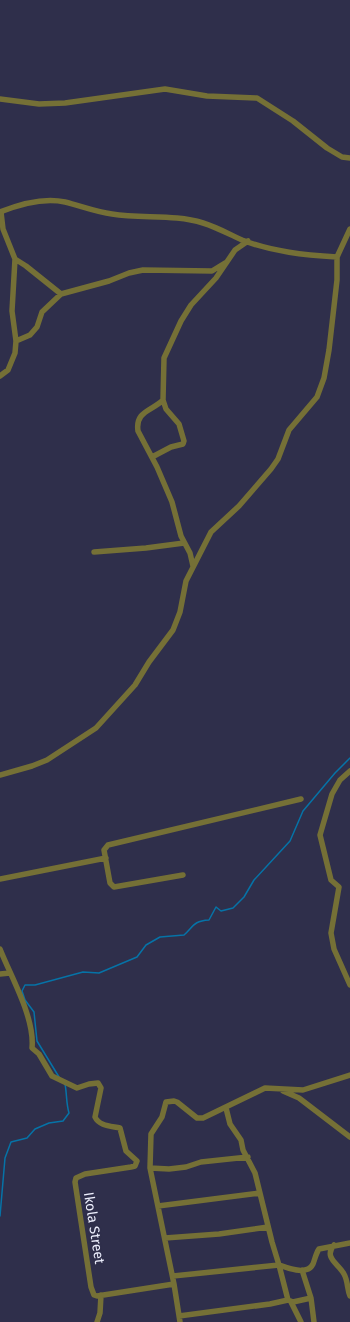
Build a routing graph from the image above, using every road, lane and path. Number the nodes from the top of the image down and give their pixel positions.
1 (0, 99) edge
2 (350, 158) edge
3 (1, 212) edge
4 (350, 229) edge
5 (248, 241) junction
6 (337, 257) junction
7 (15, 259) junction
8 (228, 261) junction
9 (61, 294) junction
10 (16, 340) junction
11 (0, 376) edge
12 (163, 400) junction
13 (152, 457) junction
14 (184, 543) junction
15 (94, 552) dead end
16 (193, 567) junction
17 (350, 770) edge
18 (0, 775) edge
19 (301, 799) dead end
20 (106, 858) junction
21 (183, 875) dead end
22 (0, 879) edge
23 (0, 949) edge
24 (10, 973) junction
25 (0, 974) edge
26 (350, 985) edge
27 (350, 1075) edge
28 (278, 1088) junction
29 (226, 1108) junction
30 (350, 1137) edge
31 (248, 1157) junction
32 (150, 1168) junction
33 (260, 1193) junction
34 (158, 1206) junction
35 (268, 1227) junction
36 (165, 1238) junction
37 (350, 1243) edge
38 (334, 1245) junction
39 (279, 1265) junction
40 (302, 1270) junction
41 (172, 1276) junction
42 (174, 1284) junction
43 (101, 1295) junction
44 (350, 1296) edge
45 (311, 1298) junction
46 (290, 1301) junction
47 (179, 1319) edge
48 (97, 1322) edge
49 (301, 1322) edge
50 (314, 1322) edge

1 - 2 street
3 - 5 street
3 - 7 street
4 - 6 street
5 - 6 street
5 - 8 street
6 - 16 street
7 - 9 street
7 - 10 street
8 - 9 street
8 - 12 street
9 - 10 street
10 - 11 street
12 - 13 street
12 - 13 street
13 - 14 street
14 - 15 street
14 - 16 street
16 - 18 street
17 - 26 street
19 - 20 street
20 - 21 street
20 - 22 street
23 - 24 street, Ikola Street
24 - 25 street
24 - 43 street, Ikola Street
27 - 28 street
28 - 29 street
28 - 30 street
29 - 31 street
29 - 32 street
31 - 32 street
31 - 33 street
32 - 34 street
33 - 34 street
33 - 35 street
34 - 36 street
35 - 36 street
35 - 39 street
36 - 41 street
37 - 38 street
38 - 40 street
38 - 44 street
39 - 40 street
39 - 41 street
39 - 46 street
40 - 45 street
41 - 42 street
42 - 43 street
42 - 47 street
43 - 48 street
45 - 46 street
45 - 50 street
46 - 47 street
46 - 49 street

